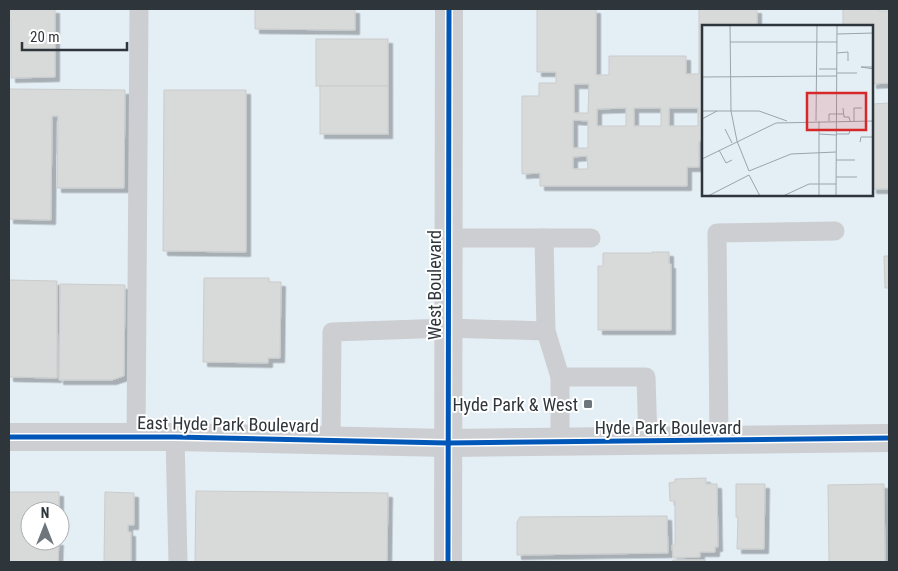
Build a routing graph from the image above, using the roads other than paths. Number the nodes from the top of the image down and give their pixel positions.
1 (139, 9) edge
2 (449, 9) edge
3 (835, 231) dead end
4 (449, 238) junction
5 (544, 238) junction
6 (591, 238) dead end
7 (448, 328) junction
8 (546, 331) junction
9 (560, 377) junction
10 (9, 437) edge
11 (136, 437) junction
12 (175, 437) junction
13 (889, 438) edge
14 (331, 440) junction
15 (719, 440) junction
16 (648, 441) junction
17 (560, 442) junction
18 (447, 443) junction
19 (178, 562) edge
20 (448, 562) edge

1 - 11 lane
2 - 4 street, West Boulevard
3 - 15 lane
4 - 5 lane
4 - 7 street, West Boulevard
5 - 6 lane
5 - 8 lane
7 - 8 lane
7 - 14 lane
7 - 18 street, West Boulevard
8 - 9 lane
9 - 16 lane
9 - 17 lane
10 - 11 street, East Hyde Park Boulevard
11 - 12 street, East Hyde Park Boulevard
12 - 14 street, East Hyde Park Boulevard
12 - 19 lane
13 - 15 street, Hyde Park Boulevard
14 - 18 street, East Hyde Park Boulevard
15 - 16 street, Hyde Park Boulevard
16 - 17 street, Hyde Park Boulevard
17 - 18 street, Hyde Park Boulevard
18 - 20 street, West Boulevard

